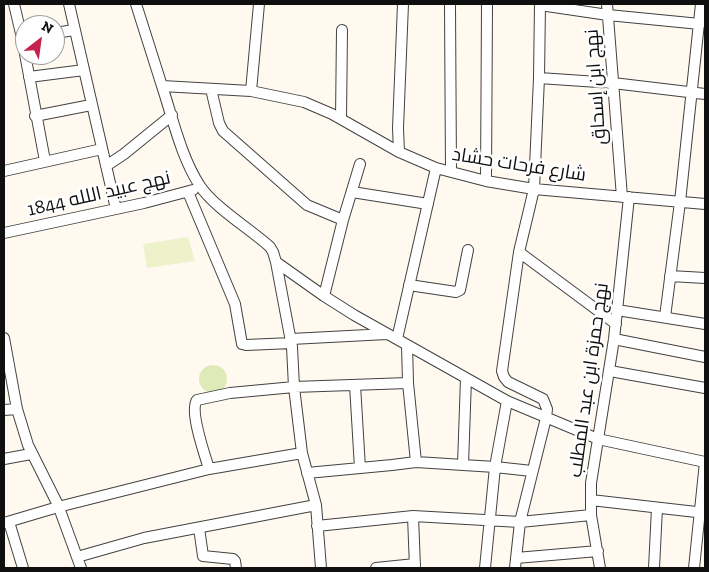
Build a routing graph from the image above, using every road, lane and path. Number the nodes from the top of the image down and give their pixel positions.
1 (69, 4) edge
2 (136, 4) edge
3 (259, 4) edge
4 (403, 4) edge
5 (450, 4) edge
6 (487, 4) edge
7 (540, 4) edge
8 (608, 4) edge
9 (701, 4) edge
10 (608, 15) junction
11 (700, 24) junction
12 (74, 30) junction
13 (342, 30) dead end
14 (65, 31) edge
15 (27, 65) edge
16 (84, 70) junction
17 (29, 77) junction
18 (539, 78) junction
19 (613, 84) junction
20 (162, 86) junction
21 (211, 89) junction
22 (251, 91) junction
23 (691, 92) junction
24 (705, 94) edge
25 (91, 105) junction
26 (172, 115) junction
27 (35, 116) junction
28 (341, 119) junction
29 (102, 149) junction
30 (399, 152) junction
31 (45, 161) junction
32 (360, 164) dead end
33 (106, 166) junction
34 (436, 168) junction
35 (4, 171) edge
36 (451, 172) junction
37 (486, 180) junction
38 (201, 187) junction
39 (534, 189) junction
40 (188, 192) junction
41 (352, 192) junction
42 (626, 197) junction
43 (680, 202) junction
44 (428, 204) junction
45 (705, 204) edge
46 (116, 209) junction
47 (343, 220) junction
48 (4, 233) edge
49 (468, 250) dead end
50 (519, 252) junction
51 (276, 262) junction
52 (670, 276) junction
53 (705, 278) edge
54 (409, 285) junction
55 (324, 296) junction
56 (617, 310) junction
57 (666, 317) junction
58 (616, 324) junction
59 (705, 324) edge
60 (387, 334) junction
61 (4, 338) edge
62 (397, 339) junction
63 (614, 340) junction
64 (291, 341) junction
65 (408, 345) junction
66 (705, 357) edge
67 (7, 369) edge
68 (610, 371) junction
69 (466, 378) junction
70 (408, 383) junction
71 (355, 385) junction
72 (294, 387) junction
73 (705, 388) edge
74 (507, 400) junction
75 (17, 409) junction
76 (4, 410) edge
77 (546, 418) junction
78 (598, 439) junction
79 (302, 453) junction
80 (31, 454) junction
81 (4, 459) edge
82 (416, 462) junction
83 (705, 462) edge
84 (463, 465) junction
85 (496, 467) junction
86 (360, 468) junction
87 (209, 469) junction
88 (532, 471) junction
89 (307, 473) junction
90 (591, 500) junction
91 (316, 505) junction
92 (58, 507) junction
93 (657, 508) junction
94 (702, 512) edge
95 (592, 515) junction
96 (413, 516) junction
97 (489, 520) junction
98 (6, 522) edge
99 (520, 522) junction
100 (317, 526) junction
101 (199, 528) junction
102 (598, 551) junction
103 (700, 552) edge
104 (77, 557) junction
105 (515, 563) edge
106 (415, 566) edge
107 (22, 568) edge
108 (81, 568) edge
109 (236, 568) edge
110 (321, 568) edge
111 (376, 568) edge
112 (485, 568) edge
113 (600, 568) edge
114 (654, 568) edge
115 (694, 568) edge

1 - 12 street
2 - 20 street
3 - 22 street
4 - 30 street
5 - 36 street
6 - 37 street
7 - 10 street
7 - 18 street
8 - 10 street, نهج ابن إسحاق
9 - 11 street
10 - 11 street
10 - 19 street, نهج ابن إسحاق
11 - 23 street
12 - 14 street
12 - 16 street
13 - 28 street
15 - 17 street
16 - 17 street
16 - 25 street
17 - 27 street
18 - 19 street
18 - 39 street
19 - 23 street
19 - 42 street, نهج ابن إسحاق
20 - 21 street, شارع فرحات حشاد
20 - 26 street
21 - 22 street, شارع فرحات حشاد
21 - 47 street
22 - 28 street, شارع فرحات حشاد
23 - 24 street
23 - 43 street
25 - 27 street
25 - 29 street
26 - 33 street
26 - 38 street
27 - 31 street
28 - 30 street, شارع فرحات حشاد
29 - 31 street
29 - 33 street
30 - 34 street, شارع فرحات حشاد
31 - 35 street
32 - 41 street
33 - 46 street
34 - 36 street, شارع فرحات حشاد
34 - 44 street
36 - 37 street, شارع فرحات حشاد
37 - 39 street, شارع فرحات حشاد
38 - 40 street, نهج عبيد اللله 1844
38 - 51 street
39 - 42 street, شارع فرحات حشاد
39 - 50 street
40 - 46 street, نهج عبيد اللله 1844
40 - 64 street
41 - 44 street
41 - 47 street
42 - 43 street, شارع فرحات حشاد
42 - 56 street, نهج حمزة ابن عبد المطلب
43 - 45 street, شارع فرحات حشاد
43 - 52 street
44 - 54 street
46 - 48 street, نهج عبيد اللله 1844
47 - 55 street
49 - 54 street
50 - 58 street
50 - 77 street
51 - 55 street
51 - 64 street
52 - 53 street
52 - 57 street
54 - 62 street
55 - 60 street
56 - 57 street
56 - 58 street, نهج حمزة ابن عبد المطلب
57 - 59 street
58 - 63 street, نهج حمزة ابن عبد المطلب
60 - 62 street
60 - 64 street
61 - 67 street
62 - 65 street
63 - 66 street
63 - 68 street, نهج حمزة ابن عبد المطلب
64 - 72 street
65 - 69 street
65 - 70 street
67 - 75 street
68 - 73 street
68 - 78 street, نهج حمزة ابن عبد المطلب
69 - 74 street
69 - 84 street
70 - 71 street
70 - 82 street
71 - 72 street
71 - 86 street
72 - 79 street
72 - 87 street
74 - 77 street
74 - 85 street
75 - 76 street
75 - 80 street
77 - 78 street
77 - 88 street
78 - 83 street
78 - 90 street, نهج حمزة ابن عبد المطلب
79 - 87 street
79 - 89 street
80 - 81 street
80 - 92 street
82 - 84 street
82 - 86 street
83 - 94 street
84 - 85 street
85 - 88 street
85 - 97 street
86 - 89 street
87 - 92 street
88 - 99 street
89 - 91 street
90 - 93 street
90 - 95 street, نهج حمزة ابن عبد المطلب
91 - 100 street
91 - 101 street
92 - 98 street
92 - 104 street
93 - 94 street
93 - 114 street
94 - 103 street
95 - 99 street
95 - 102 street, نهج حمزة ابن عبد المطلب
96 - 97 street
96 - 100 street
96 - 106 street
97 - 99 street
97 - 112 street
98 - 107 street
99 - 105 street
100 - 110 street
101 - 104 street
101 - 109 street
102 - 105 street
102 - 113 street, نهج حمزة ابن عبد المطلب
103 - 115 street
104 - 108 street
106 - 111 street

